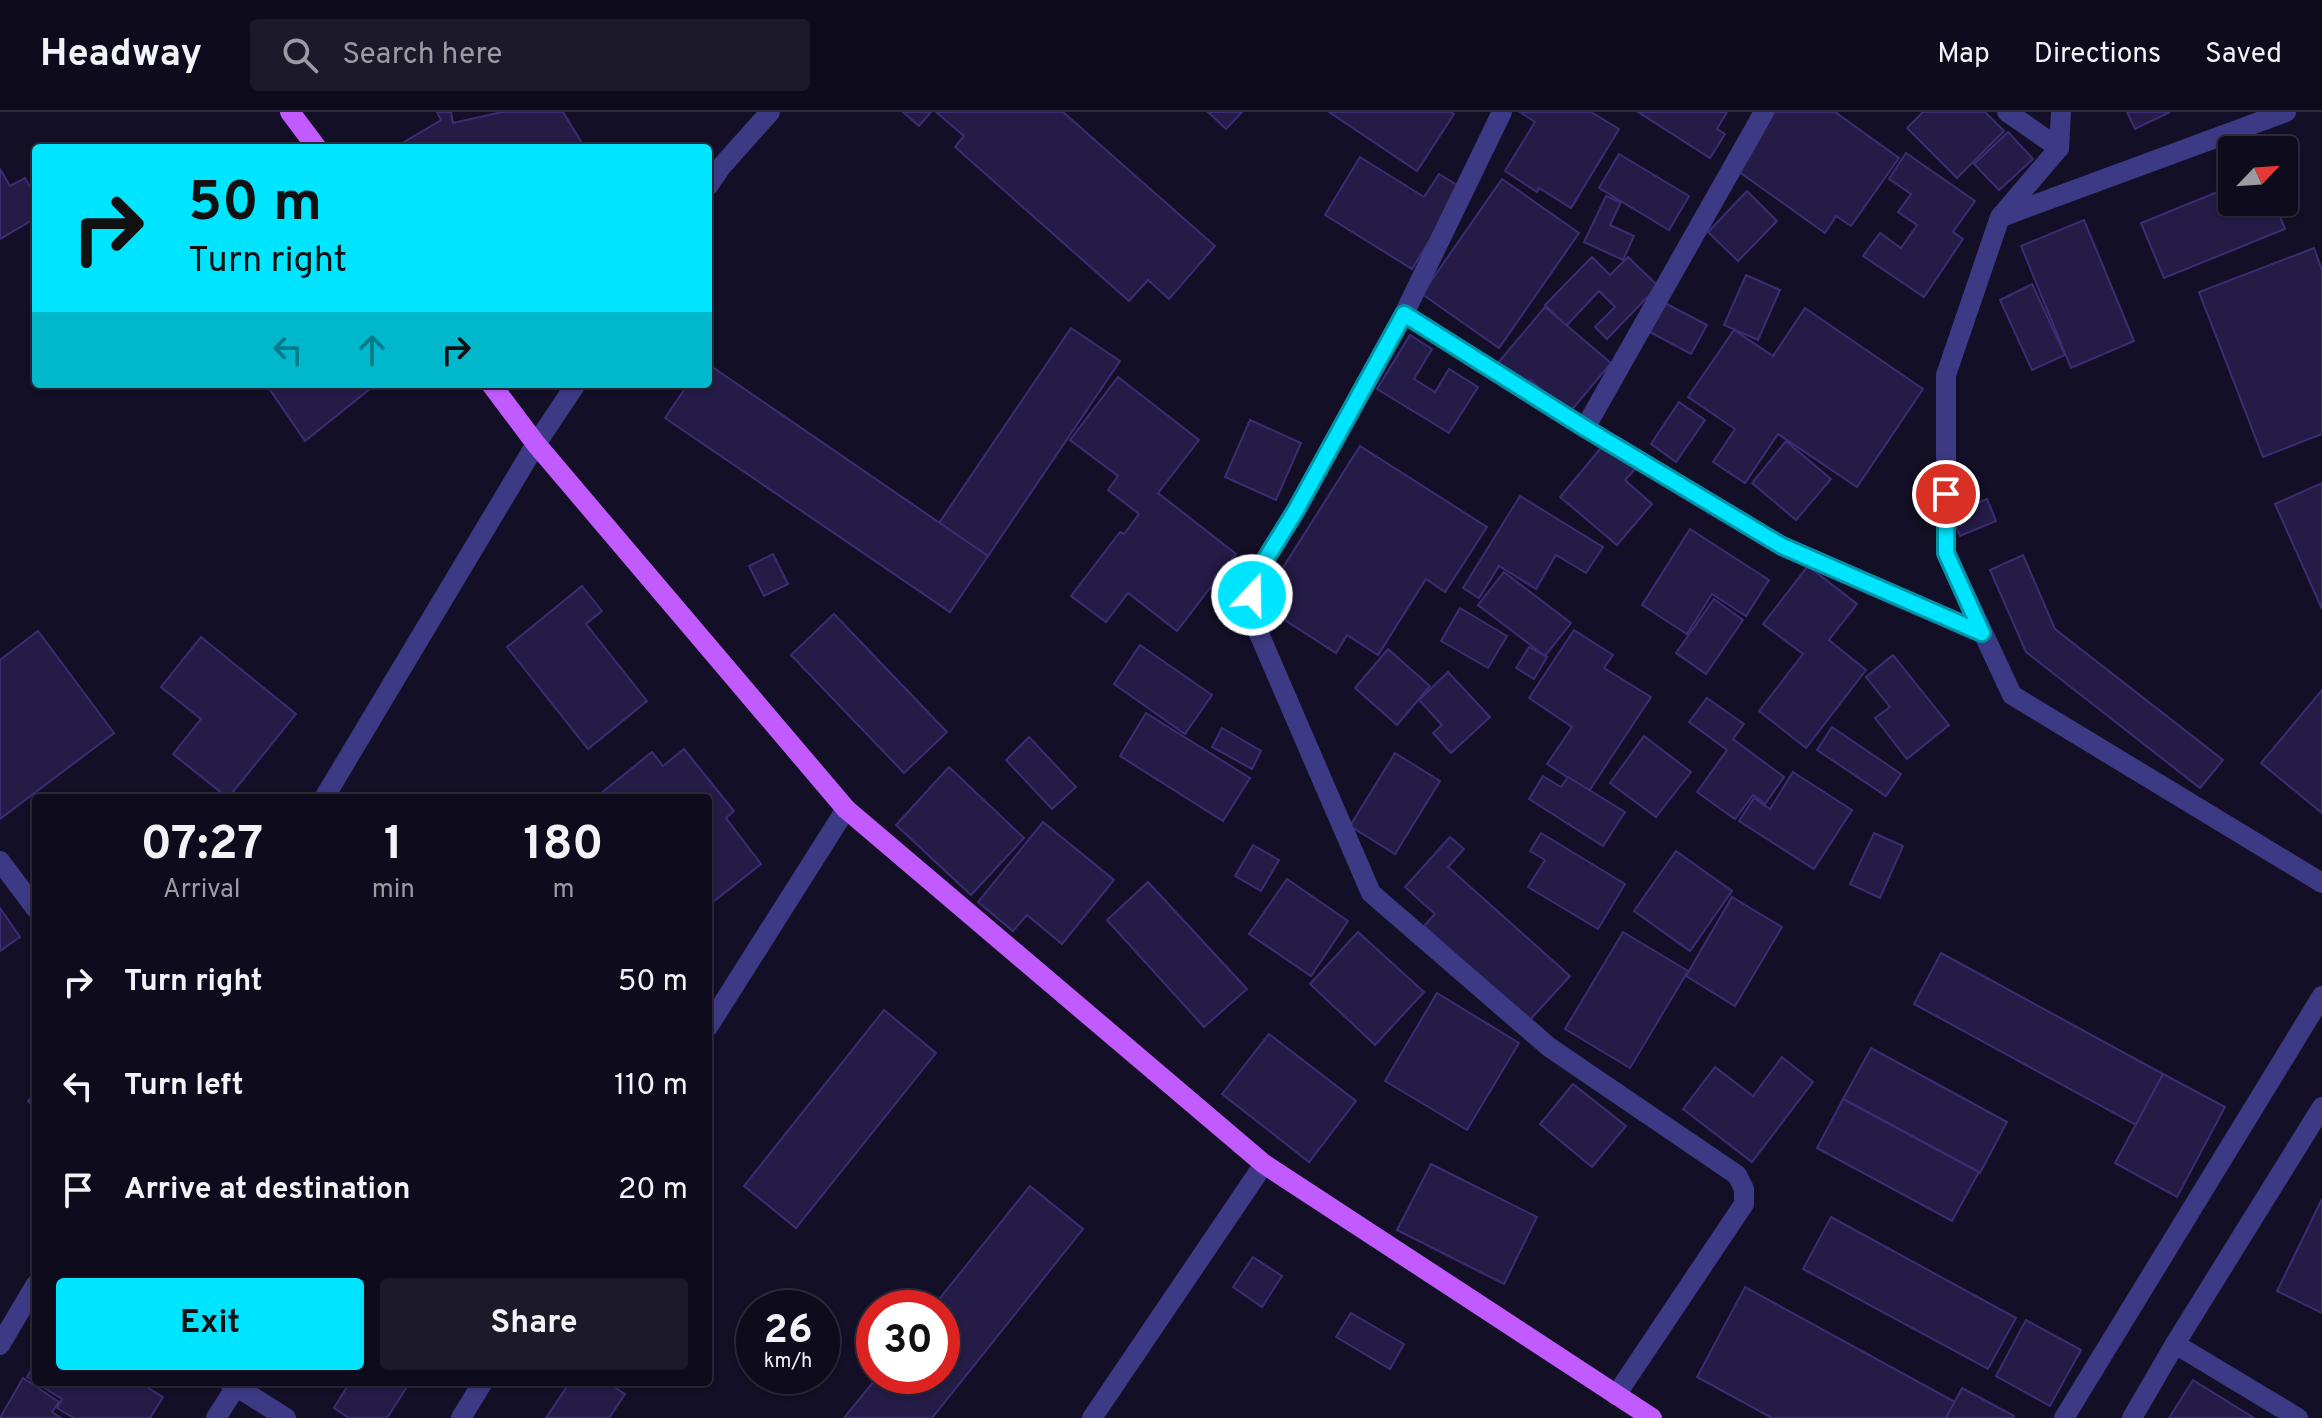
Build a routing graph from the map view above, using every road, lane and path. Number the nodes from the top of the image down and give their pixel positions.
1 (290, 112) edge
2 (770, 112) edge
3 (1502, 112) edge
4 (1764, 112) edge
5 (2007, 112) edge
6 (2061, 112) edge
7 (2286, 112) edge
8 (314, 144) edge
9 (2059, 148) junction
10 (712, 180) edge
11 (2000, 217) junction
12 (1404, 314) junction
13 (494, 388) edge
14 (573, 388) edge
15 (1585, 428) junction
16 (536, 444) junction
17 (1982, 633) junction
18 (326, 794) edge
19 (846, 809) junction
20 (0, 861) edge
21 (2322, 883) edge
22 (32, 904) edge
23 (2322, 996) edge
24 (712, 1021) edge
25 (2322, 1107) edge
26 (1264, 1164) junction
27 (32, 1291) edge
28 (2175, 1344) junction
29 (0, 1345) edge
30 (233, 1386) edge
31 (239, 1386) edge
32 (481, 1386) edge
33 (1616, 1395) junction
34 (216, 1418) edge
35 (286, 1418) edge
36 (461, 1418) edge
37 (1092, 1418) edge
38 (1652, 1418) edge
39 (2064, 1418) edge
40 (2132, 1418) edge
41 (2298, 1418) edge

1 - 8 main road
2 - 10 street
3 - 12 street
4 - 15 street
5 - 9 street
6 - 9 street
7 - 11 street
9 - 11 street
11 - 17 street
12 - 15 street
12 - 33 street
13 - 16 main road
14 - 16 street
15 - 17 street
16 - 18 street
16 - 19 main road
17 - 21 street
19 - 24 street
19 - 26 main road
20 - 22 street
23 - 39 street
25 - 28 street
26 - 33 main road
26 - 37 street
27 - 29 street
28 - 40 street
28 - 41 street
30 - 34 street
31 - 35 street
32 - 36 street
33 - 38 main road

